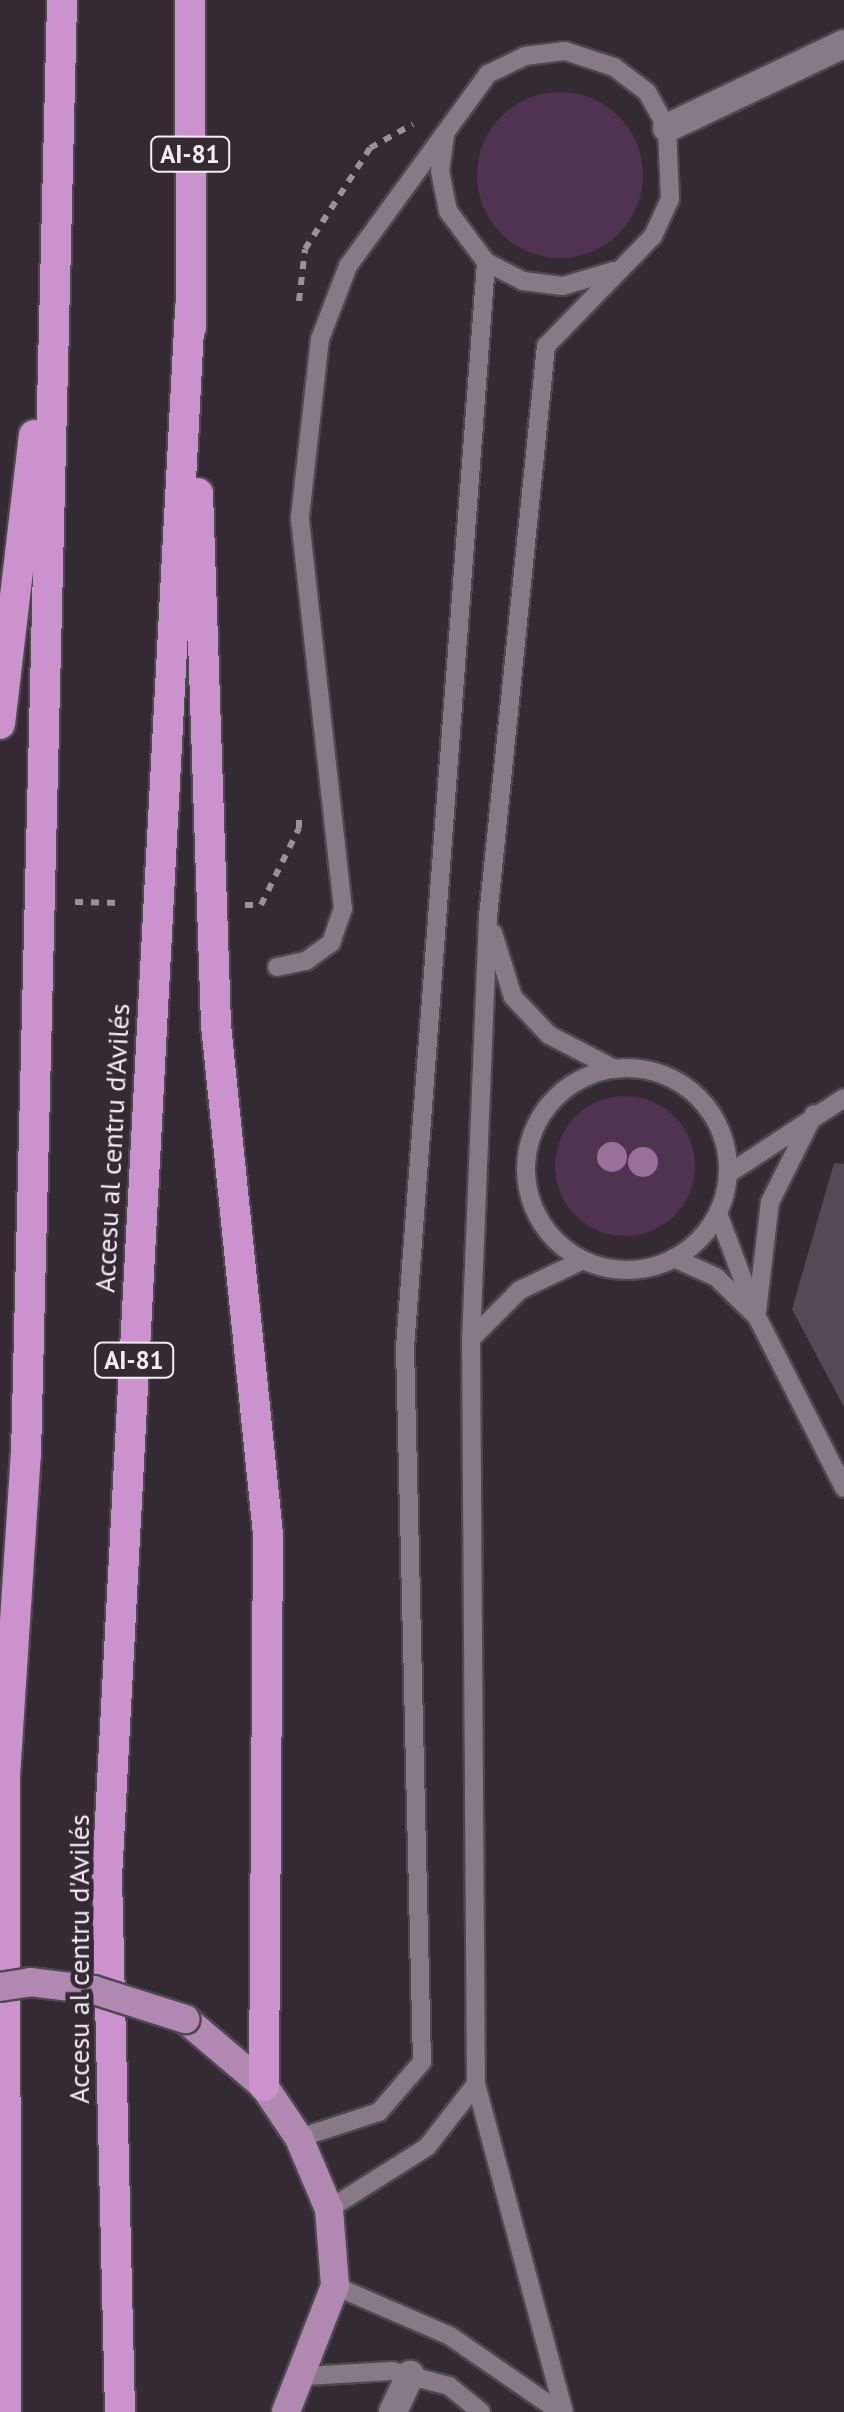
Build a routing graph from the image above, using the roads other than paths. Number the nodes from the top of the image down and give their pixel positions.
1 (62, 0) edge
2 (190, 0) edge
3 (844, 44) edge
4 (667, 128) junction
5 (446, 131) junction
6 (55, 248) junction
7 (486, 262) junction
8 (624, 265) junction
9 (190, 308) junction
10 (0, 724) edge
11 (488, 917) junction
12 (277, 968) dead end
13 (616, 1069) junction
14 (844, 1098) edge
15 (814, 1114) junction
16 (731, 1172) junction
17 (719, 1216) junction
18 (674, 1258) junction
19 (579, 1262) junction
20 (757, 1317) junction
21 (471, 1339) junction
22 (844, 1488) edge
23 (0, 1987) edge
24 (476, 2084) junction
25 (264, 2086) junction
26 (299, 2138) junction
27 (328, 2209) junction
28 (335, 2286) junction
29 (410, 2375) junction
30 (306, 2376) junction
31 (6, 2412) edge
32 (120, 2412) edge
33 (286, 2412) edge
34 (393, 2412) edge
35 (481, 2412) edge
36 (562, 2412) edge

1 - 6 highway
2 - 9 highway, AI-81
3 - 4 street
4 - 5 lane
4 - 8 lane
5 - 7 lane
5 - 12 lane
6 - 10 highway
6 - 31 highway
7 - 8 lane
7 - 26 lane
8 - 11 lane
9 - 25 highway
9 - 32 highway, Accesu al centru d'Avilés / AI-81
11 - 13 lane
11 - 21 lane
13 - 16 lane
13 - 19 lane
14 - 15 lane
15 - 16 lane
15 - 20 lane
16 - 17 lane
17 - 18 lane
17 - 20 lane
18 - 19 lane
18 - 20 lane
19 - 21 lane
20 - 22 lane
21 - 24 lane
23 - 25 main road, bridge
24 - 27 lane
24 - 36 lane
25 - 26 main road
26 - 27 main road
27 - 28 main road
28 - 30 main road
28 - 36 lane
29 - 30 lane
29 - 34 street
29 - 35 lane
30 - 33 main road

